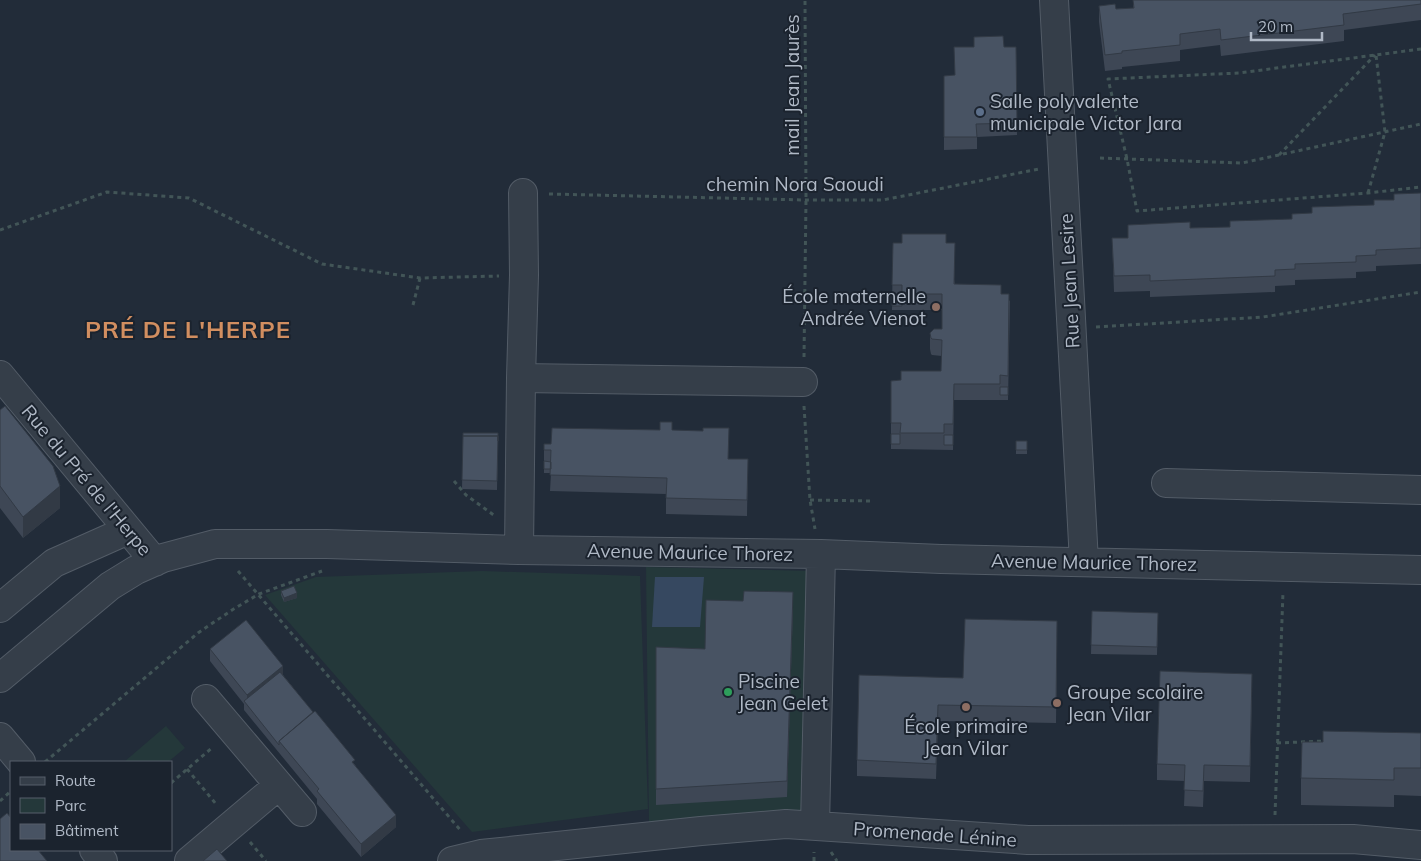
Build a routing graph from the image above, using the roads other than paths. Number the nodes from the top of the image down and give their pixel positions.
1 (1054, 0) edge
2 (523, 194) road end
3 (0, 376) edge
4 (521, 378) junction
5 (803, 382) dead end
6 (1166, 483) dead end
7 (1421, 490) edge
8 (128, 530) junction
9 (519, 542) junction
10 (820, 554) junction
11 (155, 562) junction
12 (1084, 562) junction
13 (1421, 570) edge
14 (0, 608) edge
15 (0, 678) edge
16 (206, 699) dead end
17 (0, 737) edge
18 (20, 761) edge
19 (279, 786) junction
20 (302, 812) dead end
21 (815, 826) junction
22 (1421, 844) edge
23 (95, 851) edge
24 (104, 861) edge
25 (189, 861) edge
26 (452, 861) edge

1 - 12 street, Rue Jean Lesire
2 - 4 street
3 - 8 street, Rue du Pré de l'Herpe
4 - 5 street
4 - 9 street
6 - 7 street
8 - 11 street, Rue du Pré de l'Herpe
8 - 14 street
9 - 10 street, Avenue Maurice Thorez
9 - 11 street, Avenue Maurice Thorez
10 - 12 street, Avenue Maurice Thorez
10 - 21 street
11 - 15 street, Avenue Maurice Thorez
12 - 13 street, Avenue Maurice Thorez
16 - 19 street
17 - 18 street
19 - 20 street
19 - 25 street
21 - 22 street, Promenade Lénine
21 - 26 street, Promenade Lénine
23 - 24 street

